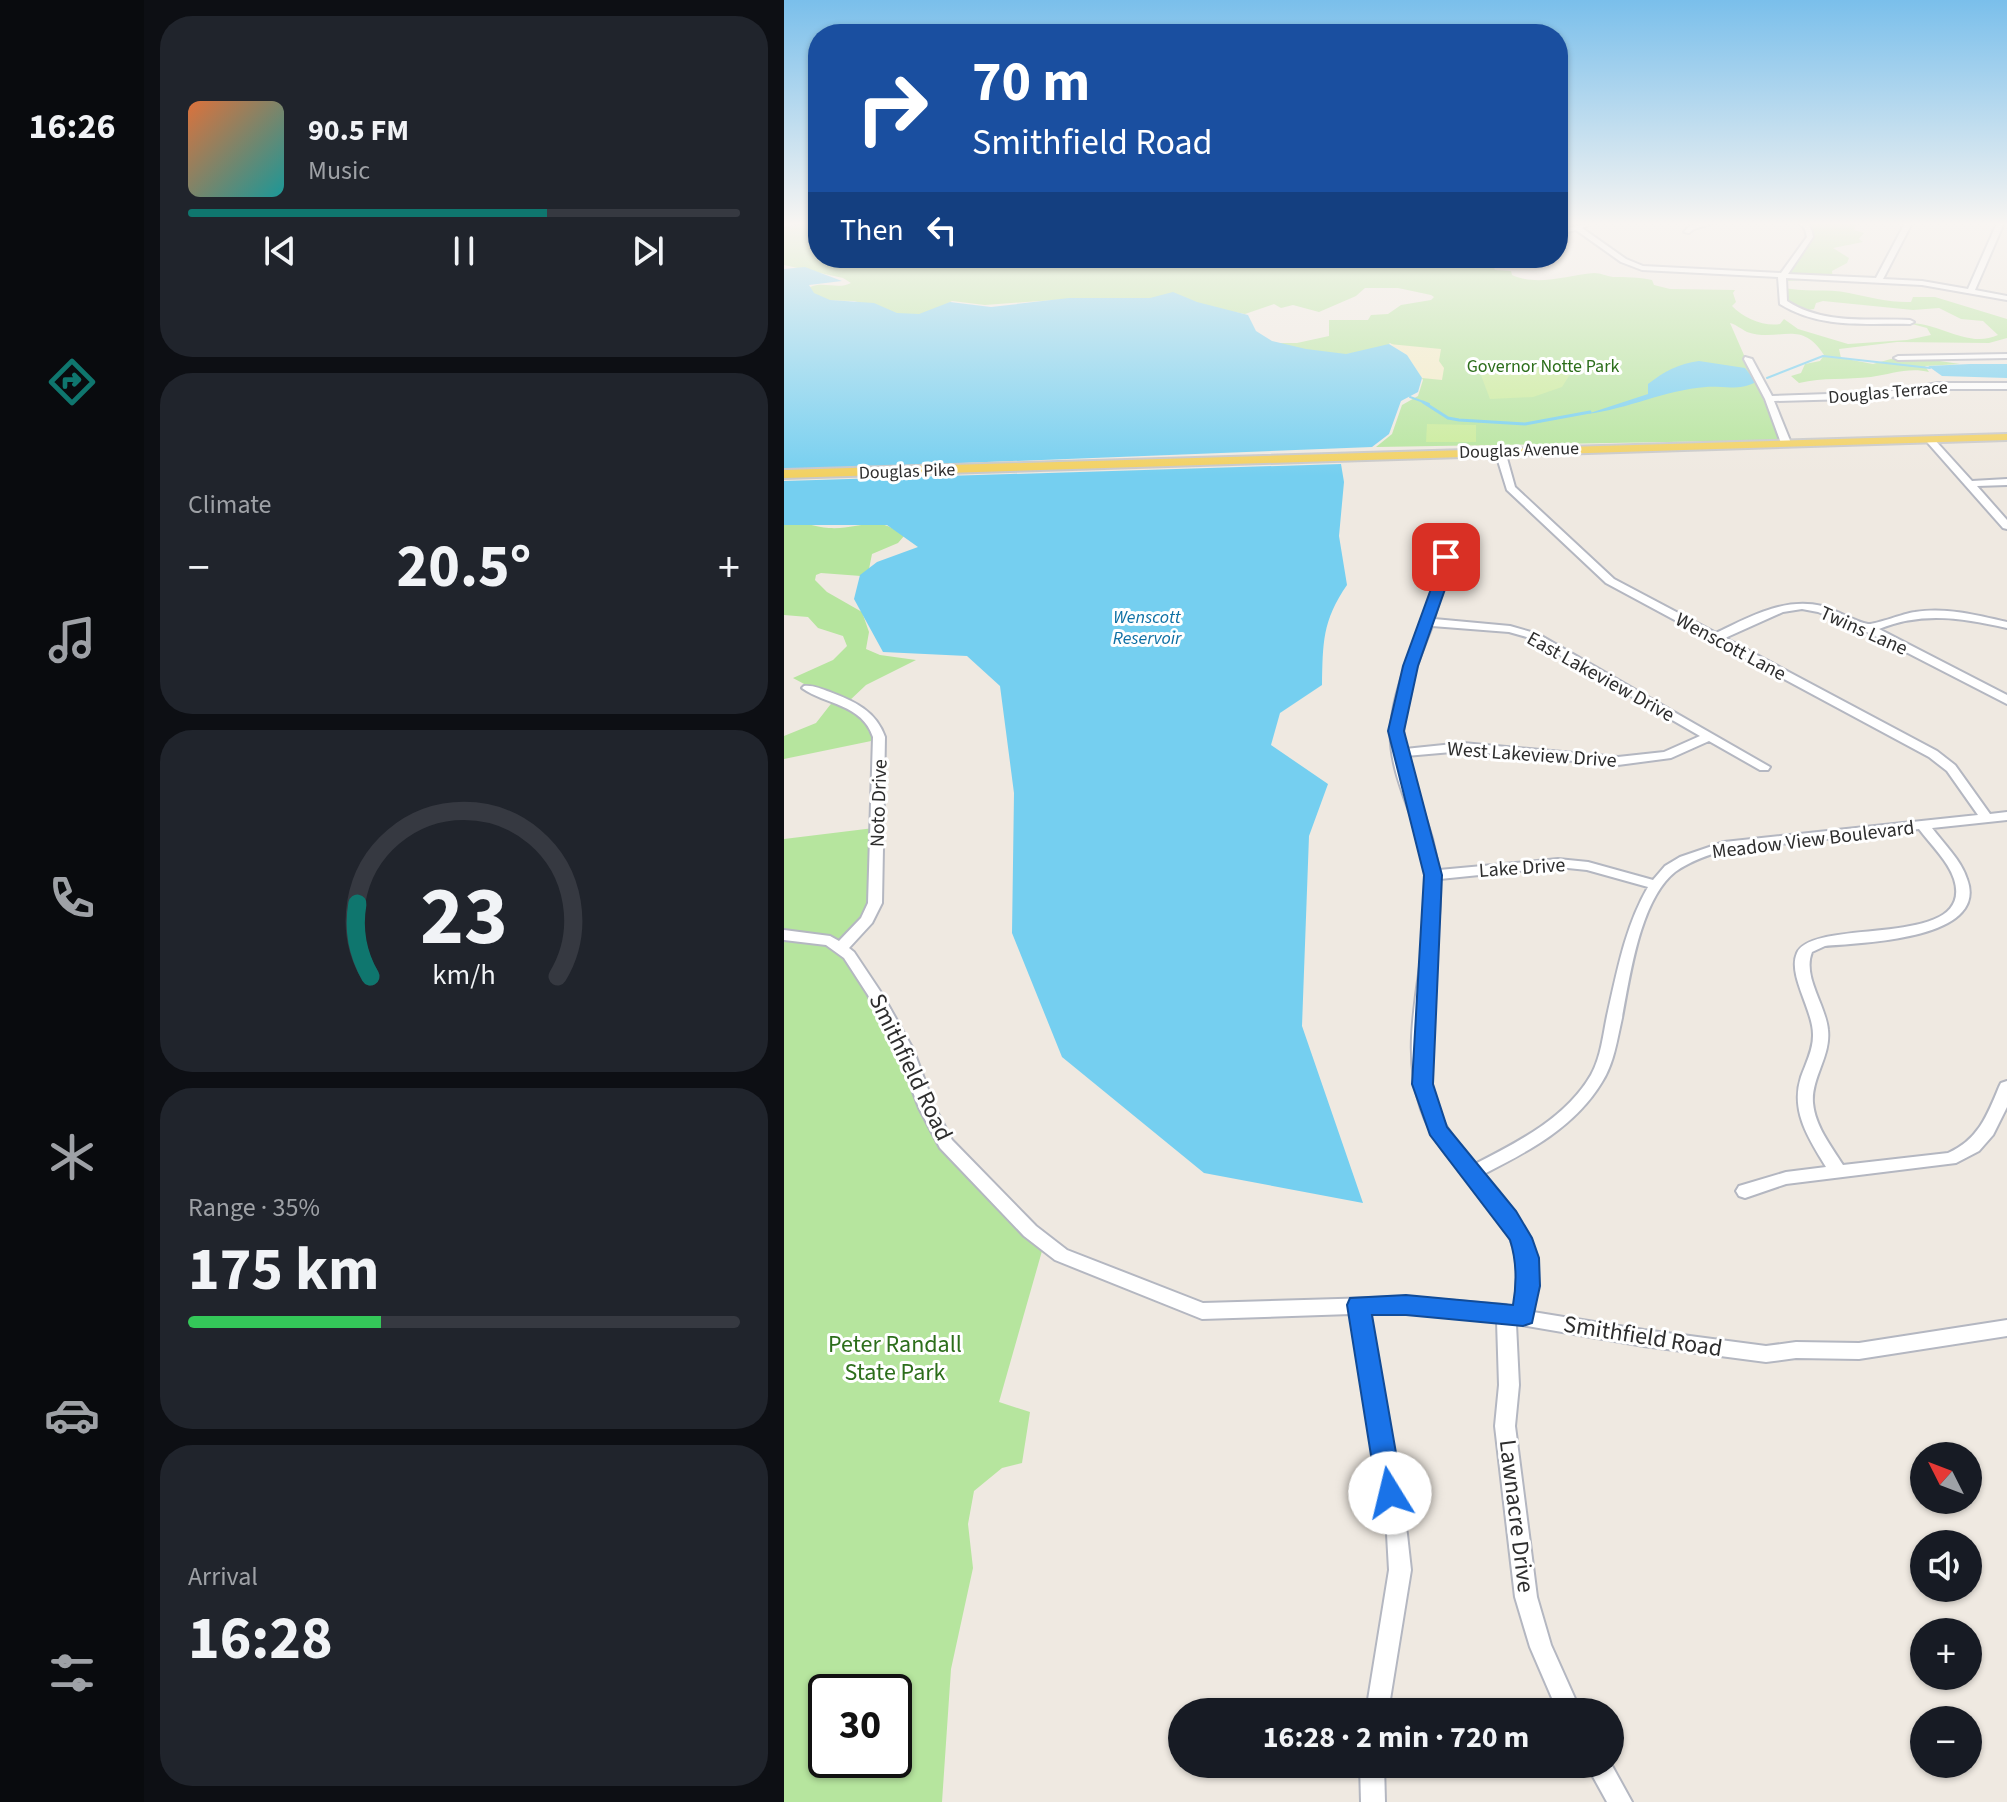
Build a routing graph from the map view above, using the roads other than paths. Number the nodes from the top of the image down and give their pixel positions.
1 (1792, 307) edge
2 (1910, 322) dead end
3 (2007, 356) edge
4 (1898, 358) dead end
5 (1748, 359) dead end
6 (2007, 386) edge
7 (1769, 399) junction
8 (2007, 437) edge
9 (1930, 440) junction
10 (1786, 443) junction
11 (1500, 451) junction
12 (1030, 466) joint
13 (784, 474) edge
14 (2007, 482) edge
15 (1969, 484) junction
16 (2007, 526) edge
17 (1446, 557) dead end
18 (1426, 622) junction
19 (2007, 625) edge
20 (1868, 629) junction
21 (1716, 638) junction
22 (808, 688) dead end
23 (2007, 700) edge
24 (1708, 737) junction
25 (1400, 753) junction
26 (1764, 767) dead end
27 (2007, 816) edge
28 (1986, 817) junction
29 (1923, 825) junction
30 (1433, 875) junction
31 (1656, 885) junction
32 (784, 935) edge
33 (841, 947) junction
34 (2007, 1087) edge
35 (1837, 1170) junction
36 (1472, 1173) junction
37 (1745, 1191) dead end
38 (1359, 1305) junction
39 (1515, 1314) junction
40 (2007, 1328) edge
41 (1379, 1698) edge
42 (1564, 1698) edge
43 (1372, 1778) edge
44 (1606, 1778) edge
45 (1373, 1802) edge
46 (1620, 1802) edge

1 - 2 street
3 - 4 street, Douglas Terrace
5 - 7 street
6 - 7 street, Douglas Terrace
7 - 10 street
8 - 9 main road, Douglas Avenue
9 - 10 main road, Douglas Avenue
9 - 15 street
10 - 11 main road, Douglas Avenue
11 - 12 main road, Douglas Avenue
11 - 21 street, Wenscott Lane
12 - 13 main road, Douglas Pike
14 - 15 street
15 - 16 street
17 - 18 street, Lawnacre Drive
18 - 24 street, East Lakeview Drive
18 - 25 street, Lawnacre Drive
19 - 20 street
20 - 21 street, Twins Lane
20 - 23 street, Twins Lane
21 - 28 street, Wenscott Lane
22 - 33 street, Noto Drive
24 - 25 street, West Lakeview Drive
24 - 26 street, East Lakeview Drive
25 - 30 street, Lawnacre Drive
27 - 28 street, Meadow View Boulevard
28 - 29 street, Meadow View Boulevard
29 - 31 street, Meadow View Boulevard
29 - 35 street
30 - 31 street, Lake Drive
30 - 36 street, Lawnacre Drive
31 - 36 street, Meadow View Boulevard
32 - 33 street
33 - 38 street, Smithfield Road
34 - 35 street
35 - 37 street
36 - 39 street, Lawnacre Drive
38 - 39 street, Smithfield Road
38 - 41 street
39 - 40 street, Smithfield Road
39 - 42 street, Lawnacre Drive
43 - 45 street
44 - 46 street

